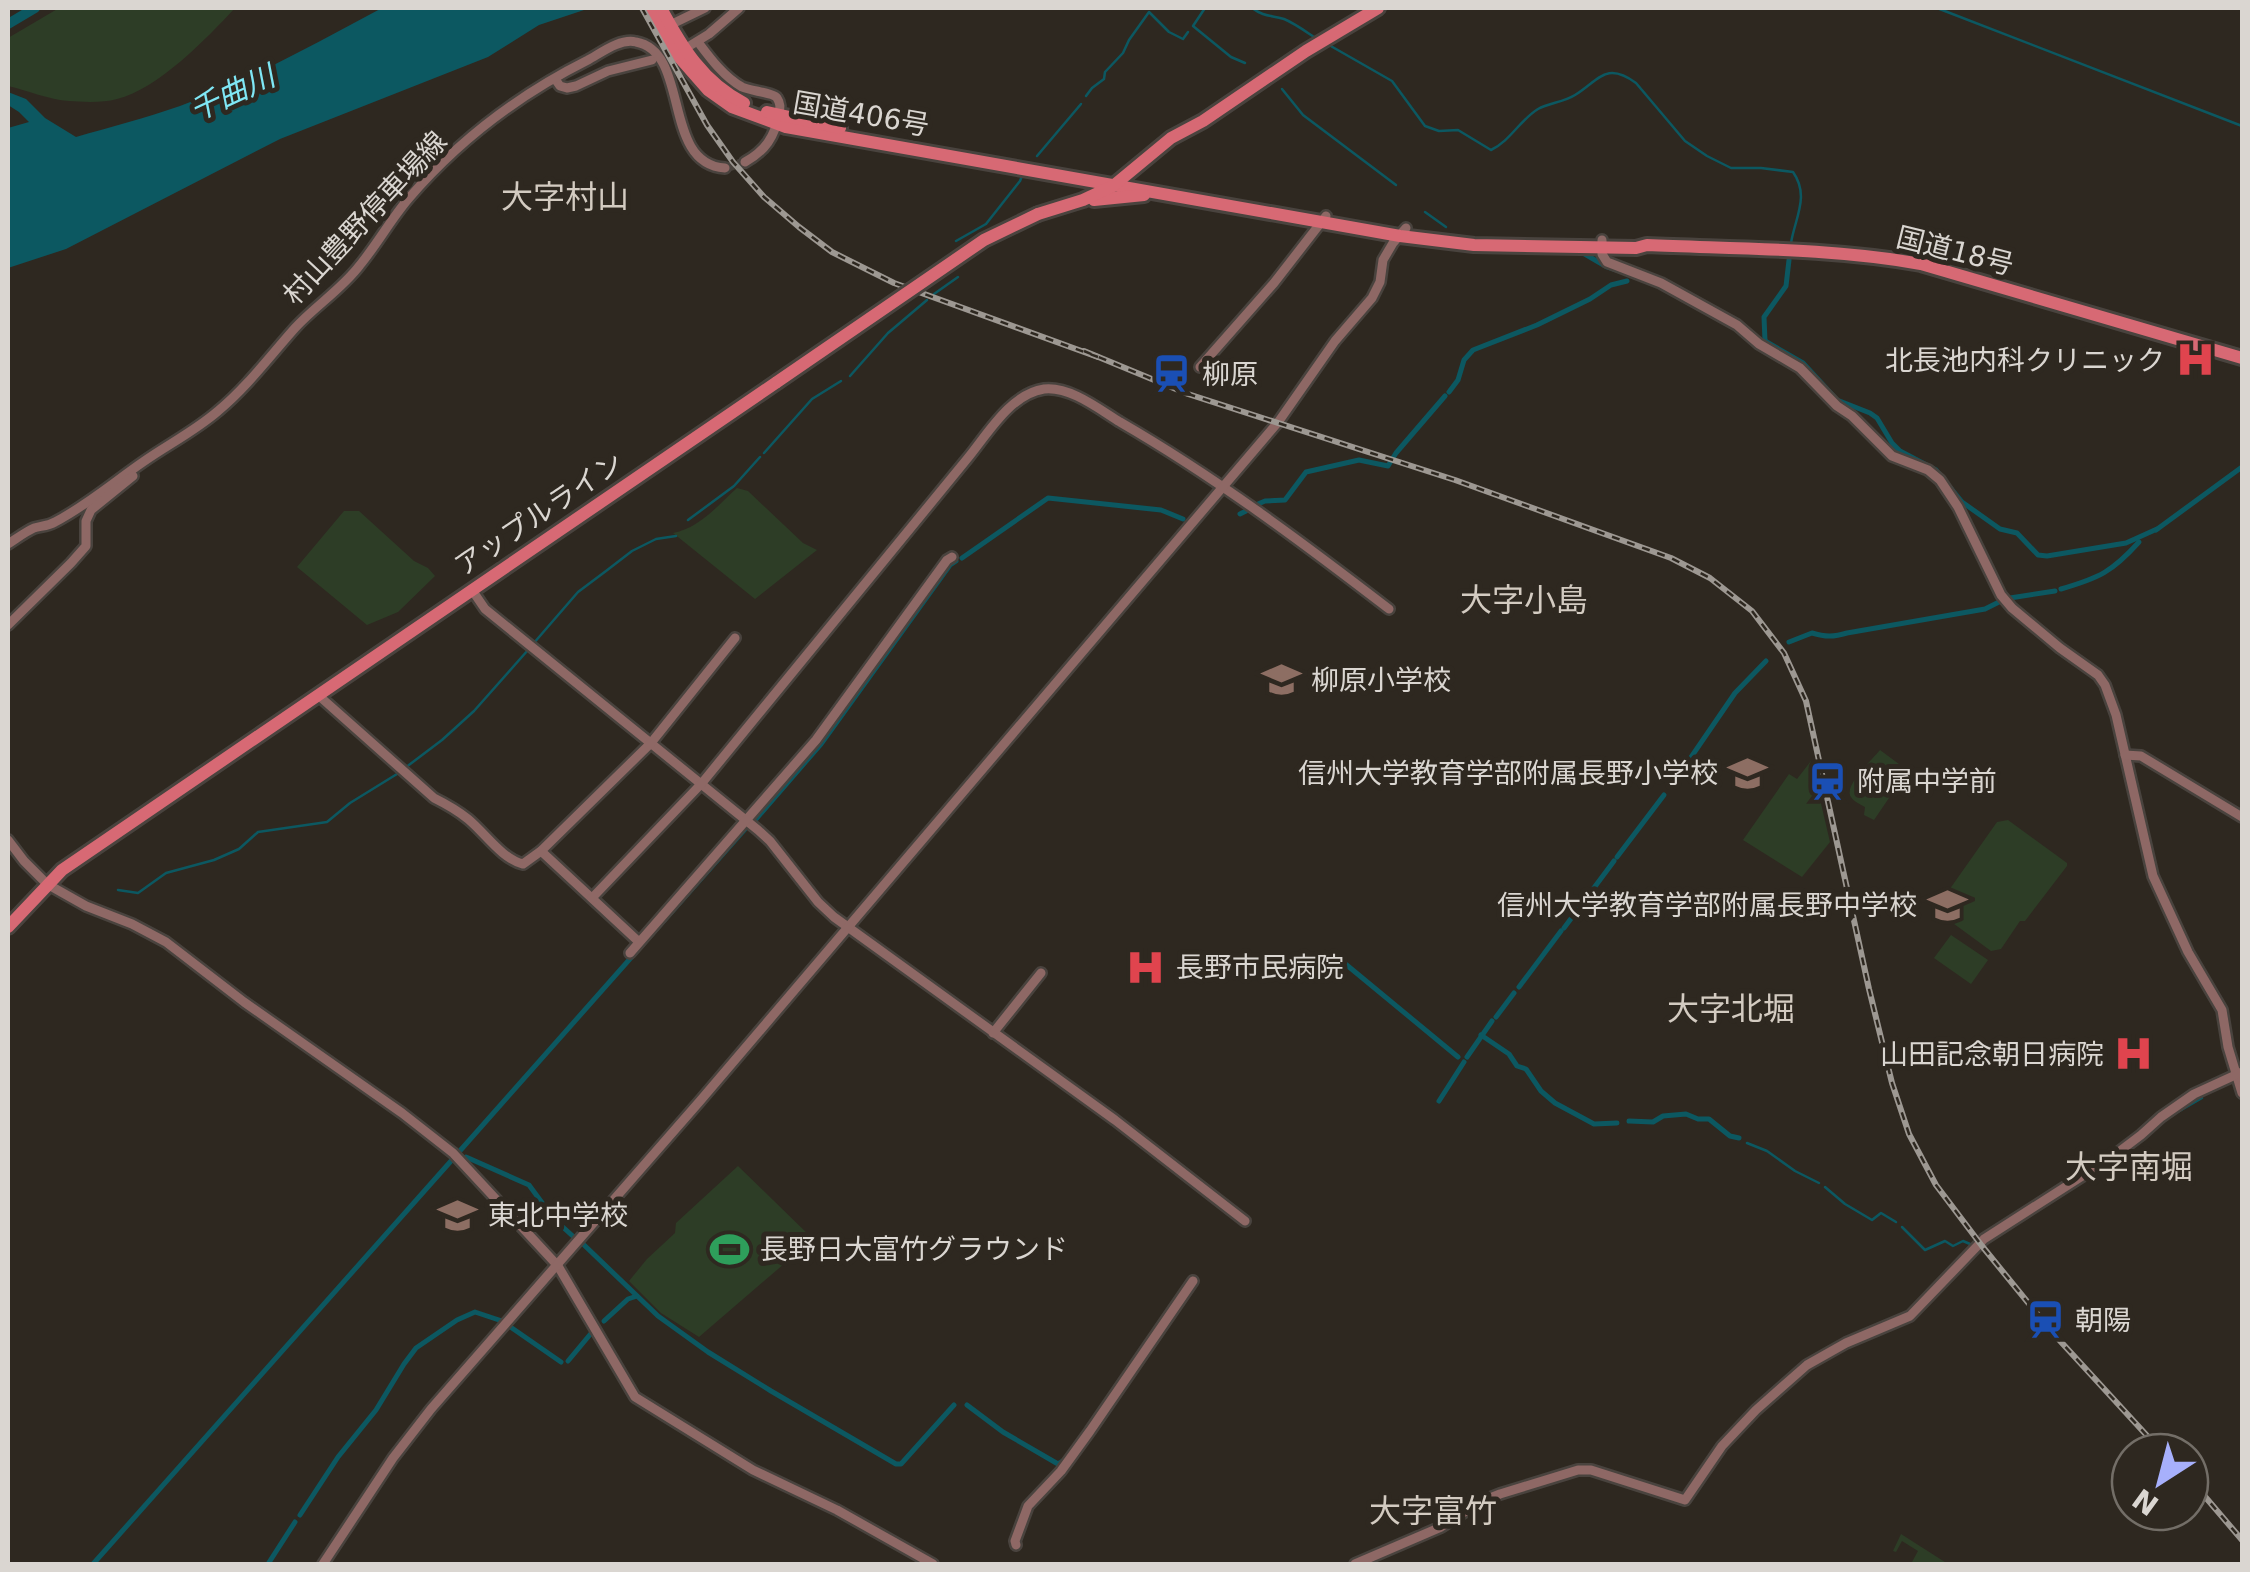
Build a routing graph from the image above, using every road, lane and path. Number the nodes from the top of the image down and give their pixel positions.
1 (650, 8) edge
2 (705, 8) edge
3 (739, 8) edge
4 (1378, 8) edge
5 (664, 18) edge
6 (652, 60) dead end
7 (555, 79) junction
8 (778, 120) junction
9 (744, 162) tunnel mouth
10 (725, 168) dead end
11 (1074, 179) junction
12 (1117, 182) junction
13 (1186, 197) junction
14 (1080, 201) junction
15 (1324, 219) junction
16 (1403, 232) junction
17 (1602, 244) junction
18 (2242, 358) edge
19 (1200, 367) dead end
20 (143, 462) junction
21 (1223, 486) junction
22 (8, 544) edge
23 (952, 558) dead end
24 (472, 590) junction
25 (1389, 608) dead end
26 (8, 625) edge
27 (735, 638) dead end
28 (318, 695) junction
29 (651, 743) junction
30 (2126, 755) junction
31 (702, 783) junction
32 (2242, 818) edge
33 (746, 820) junction
34 (8, 840) edge
35 (540, 851) junction
36 (47, 884) junction
37 (592, 898) junction
38 (8, 927) edge
39 (848, 928) junction
40 (638, 942) junction
41 (630, 953) dead end
42 (1041, 973) dead end
43 (993, 1033) junction
44 (2240, 1074) edge
45 (2242, 1093) edge
46 (1245, 1221) dead end
47 (558, 1266) junction
48 (1193, 1281) dead end
49 (1016, 1545) dead end
50 (323, 1564) edge
51 (933, 1564) edge
52 (1355, 1564) edge

1 - 5 highway, 国道406号
2 - 5 street
3 - 8 street
4 - 12 highway, アップルライン
5 - 8 highway, 国道406号
6 - 7 street
7 - 10 street, 村山豊野停車場線
7 - 20 street, 村山豊野停車場線
8 - 9 street
8 - 11 highway, 国道406号
8 - 12 highway, 国道406号
11 - 12 highway, 国道406号
11 - 14 highway
12 - 13 highway, 国道18号
12 - 14 highway, アップルライン
12 - 15 highway, 国道18号
13 - 14 highway
13 - 15 highway, 国道18号
14 - 24 highway, アップルライン, bridge
15 - 16 highway, 国道18号
15 - 19 street
16 - 17 highway, 国道18号
16 - 21 street
17 - 18 highway, 国道18号
17 - 30 street
20 - 22 street, 村山豊野停車場線
20 - 26 street
21 - 25 street
21 - 31 street
21 - 39 street
23 - 33 street
24 - 28 highway, アップルライン
24 - 29 street
27 - 29 street
28 - 35 street
28 - 36 highway, アップルライン
29 - 31 street
29 - 35 street
30 - 32 street
30 - 44 street
31 - 33 street
31 - 37 street
33 - 39 street
33 - 40 street
34 - 36 street
35 - 37 street
36 - 38 highway, アップルライン
36 - 47 street
37 - 40 street
39 - 43 street
39 - 47 street
40 - 41 street
42 - 43 street
43 - 46 street
44 - 45 street
44 - 52 street
47 - 50 street
47 - 51 street
48 - 49 street

